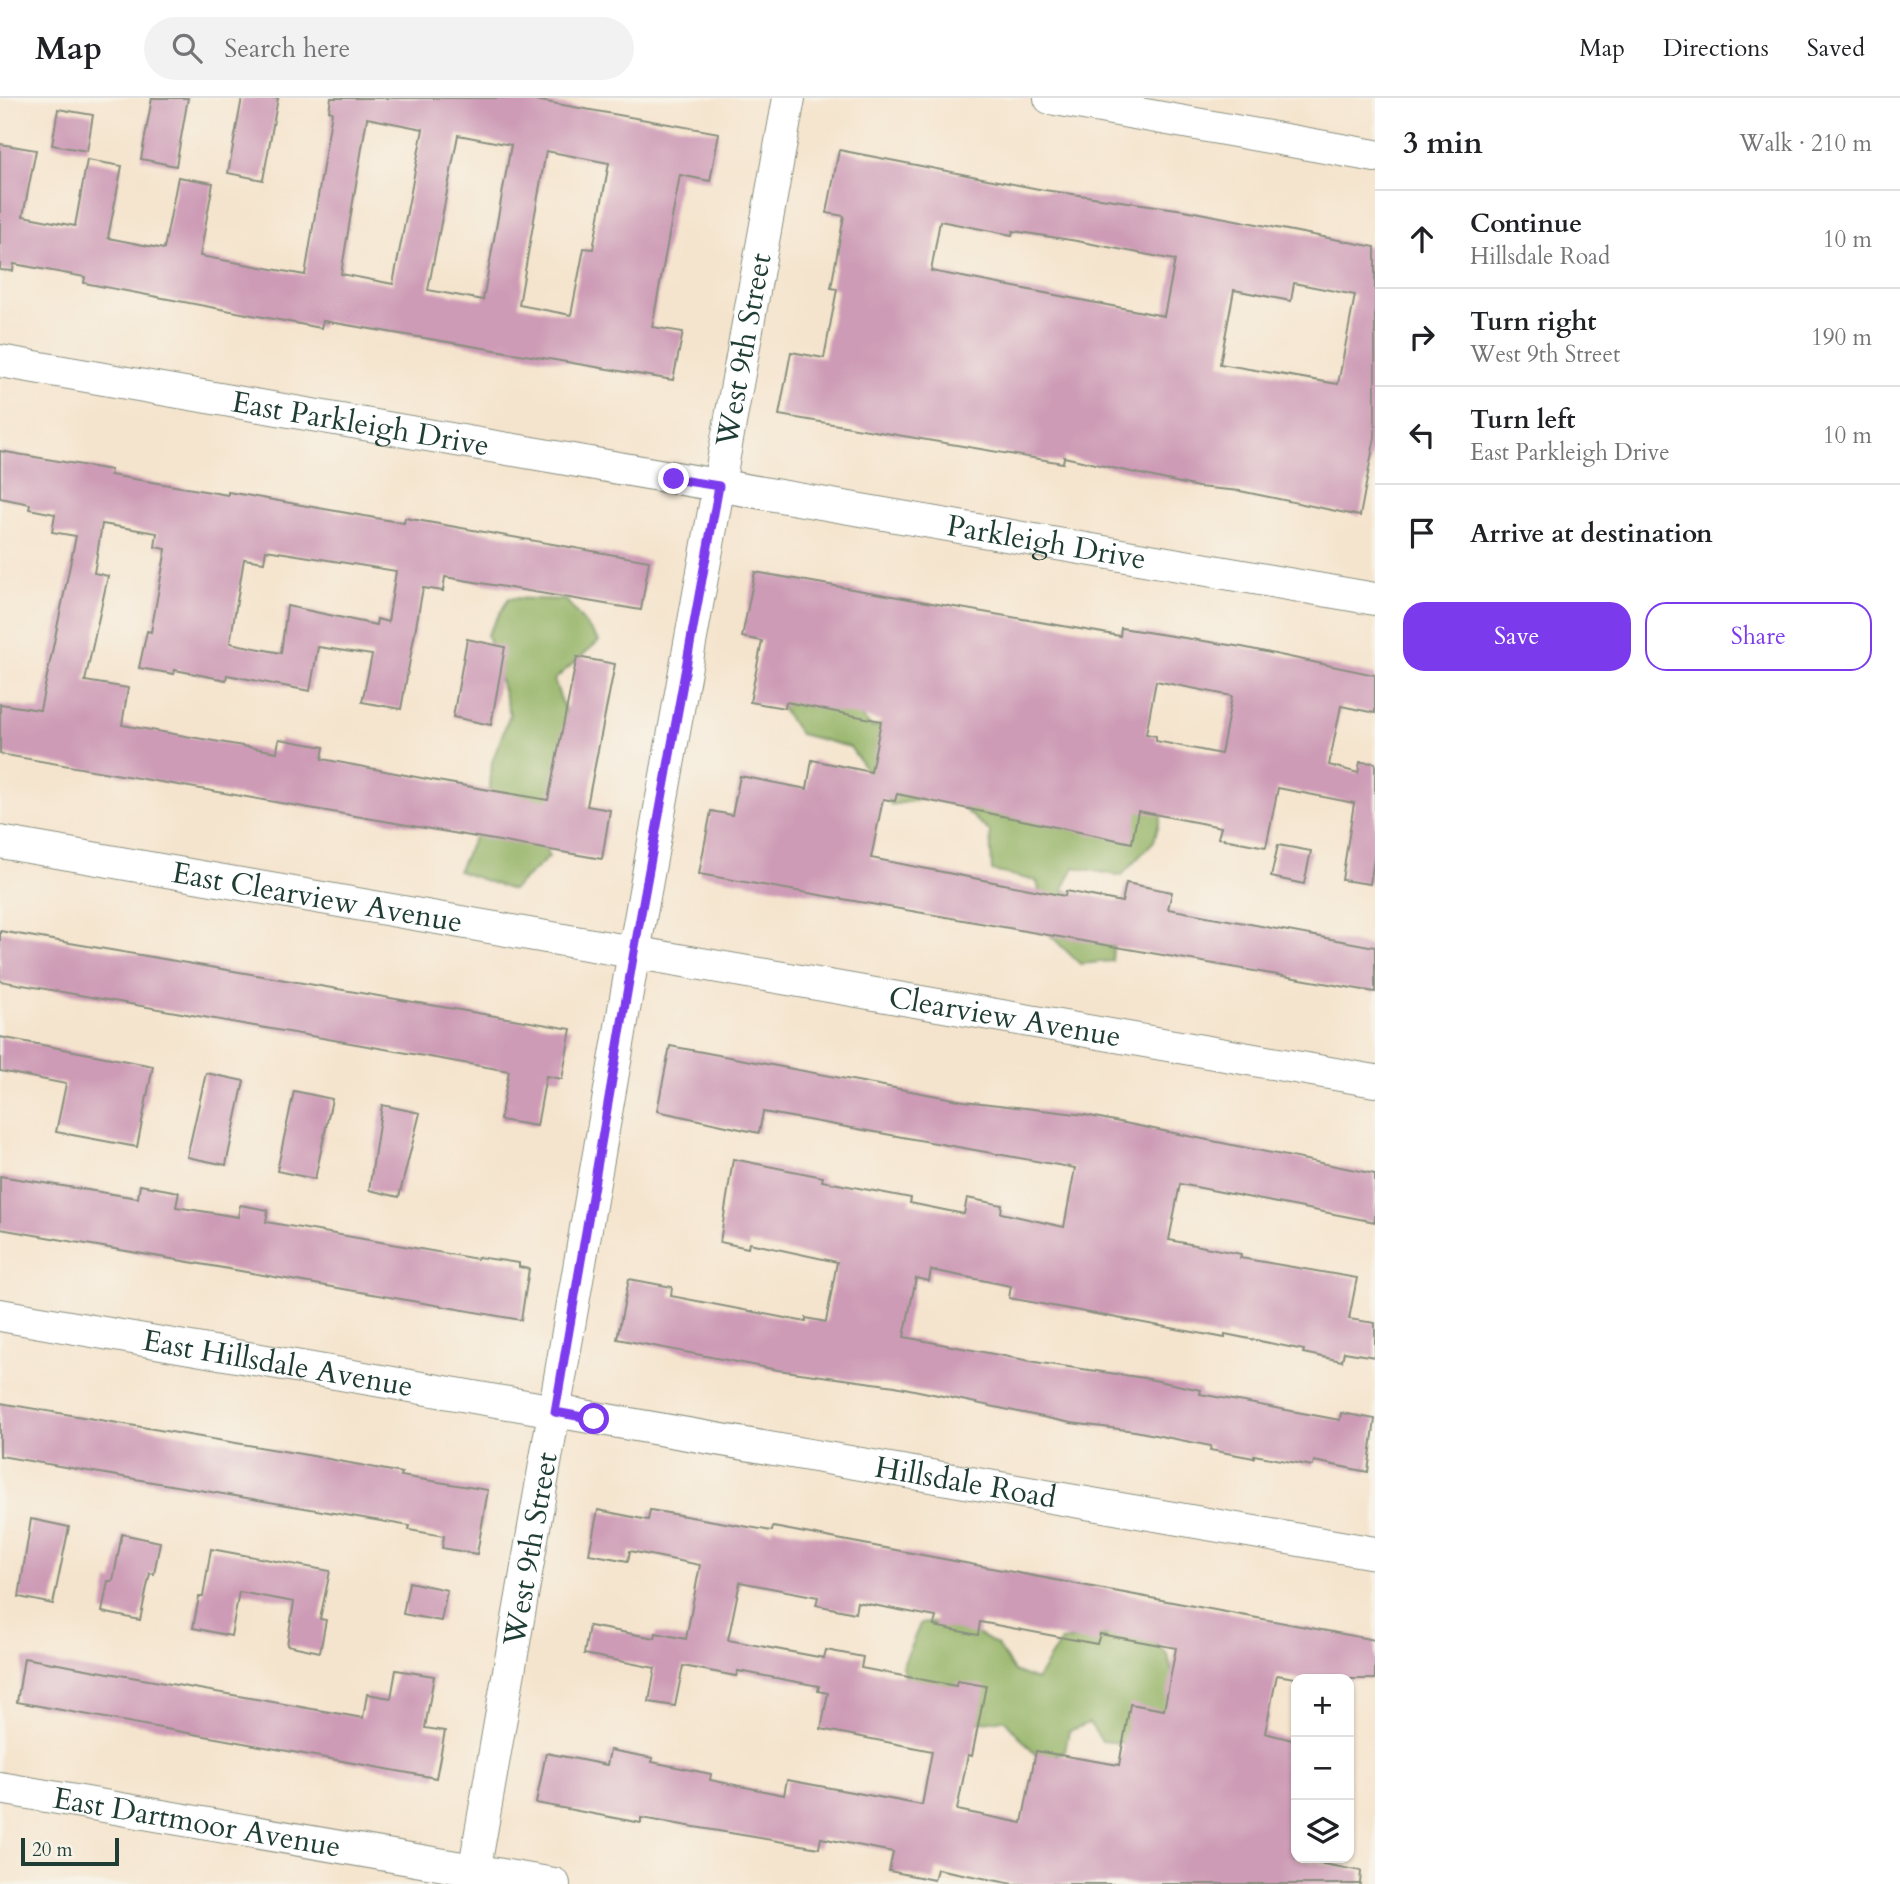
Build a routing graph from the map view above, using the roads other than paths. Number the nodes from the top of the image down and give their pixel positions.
1 (789, 98) edge
2 (1051, 98) edge
3 (1375, 156) edge
4 (0, 361) edge
5 (719, 486) junction
6 (1375, 599) edge
7 (0, 842) edge
8 (634, 952) junction
9 (1375, 1081) edge
10 (0, 1315) edge
11 (555, 1412) junction
12 (1375, 1553) edge
13 (0, 1788) edge
14 (473, 1877) edge
15 (554, 1884) edge

1 - 5 street, West 9th Street
2 - 3 street
4 - 5 street, East Parkleigh Drive
5 - 6 street, Parkleigh Drive
5 - 8 street, West 9th Street
7 - 8 street, East Clearview Avenue
8 - 9 street, Clearview Avenue
8 - 11 street, West 9th Street
10 - 11 street, East Hillsdale Avenue
11 - 12 street, Hillsdale Road
11 - 14 street, West 9th Street
13 - 14 street, East Dartmoor Avenue
14 - 15 street, East Dartmoor Avenue

